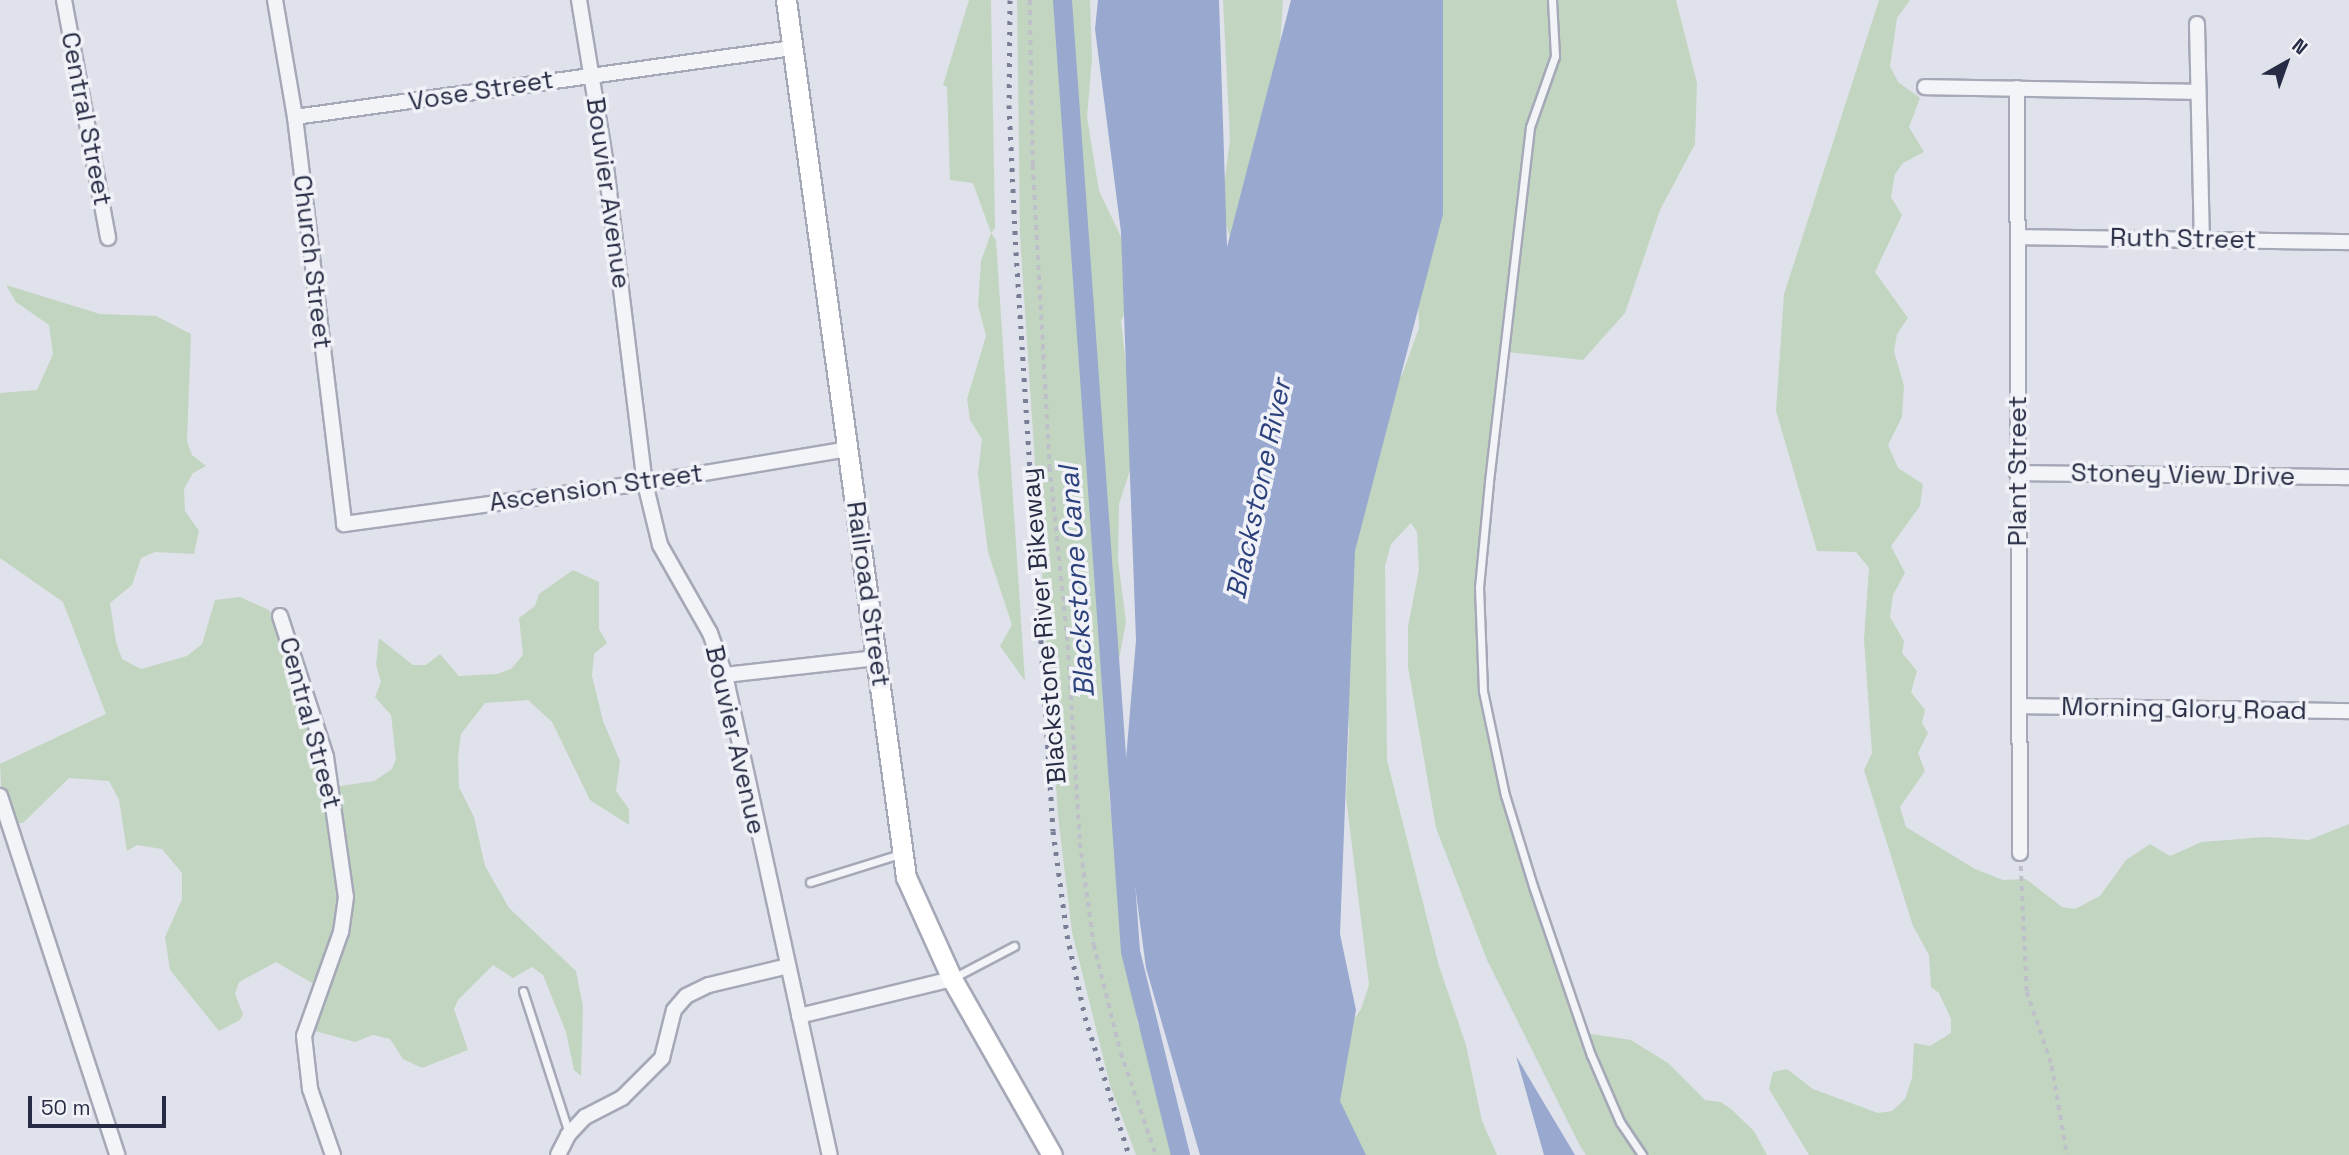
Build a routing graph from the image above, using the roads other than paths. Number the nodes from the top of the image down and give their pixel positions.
1 (64, 0) edge
2 (275, 0) edge
3 (579, 0) edge
4 (786, 0) edge
5 (1552, 0) edge
6 (2197, 24) dead end
7 (792, 48) junction
8 (592, 74) junction
9 (1925, 87) dead end
10 (2017, 89) junction
11 (2199, 92) junction
12 (295, 117) junction
13 (2018, 237) junction
14 (108, 238) dead end
15 (2202, 239) junction
16 (2349, 242) edge
17 (848, 449) junction
18 (2017, 473) junction
19 (2349, 477) edge
20 (645, 483) junction
21 (344, 524) joint
22 (280, 616) dead end
23 (876, 658) junction
24 (725, 674) junction
25 (2020, 706) junction
26 (2349, 711) edge
27 (0, 796) edge
28 (903, 853) junction
29 (2020, 853) road end
30 (810, 882) dead end
31 (1014, 946) dead end
32 (788, 966) junction
33 (952, 978) junction
34 (523, 990) dead end
35 (799, 1016) junction
36 (569, 1133) junction
37 (117, 1155) edge
38 (333, 1155) edge
39 (558, 1155) edge
40 (830, 1155) edge
41 (1052, 1155) edge
42 (1642, 1155) edge

1 - 14 street, Central Street
2 - 12 street, Church Street
3 - 8 street, Bouvier Avenue
4 - 7 street, Railroad Street
5 - 42 lane
6 - 11 street
7 - 8 street, Vose Street
7 - 17 street, Railroad Street
8 - 12 street, Vose Street
8 - 20 street, Bouvier Avenue
9 - 10 street
10 - 11 street
10 - 13 street, Plant Street
11 - 15 street
12 - 21 street, Church Street
13 - 15 street, Ruth Street
13 - 18 street, Plant Street
15 - 16 street, Ruth Street
17 - 20 street, Ascension Street
17 - 23 street, Railroad Street
18 - 19 street, Stoney View Drive
18 - 25 street, Plant Street
20 - 21 street, Ascension Street
20 - 24 street, Bouvier Avenue
22 - 38 street, Central Street
23 - 24 street
23 - 28 street, Railroad Street
24 - 32 street, Bouvier Avenue
25 - 26 street, Morning Glory Road
25 - 29 street, Plant Street
27 - 37 street
28 - 30 lane
28 - 33 street, Railroad Street
31 - 33 lane
32 - 35 street, Bouvier Avenue
32 - 36 street
33 - 35 street
33 - 41 street, Railroad Street
34 - 36 lane
35 - 40 street, Bouvier Avenue
36 - 39 street

